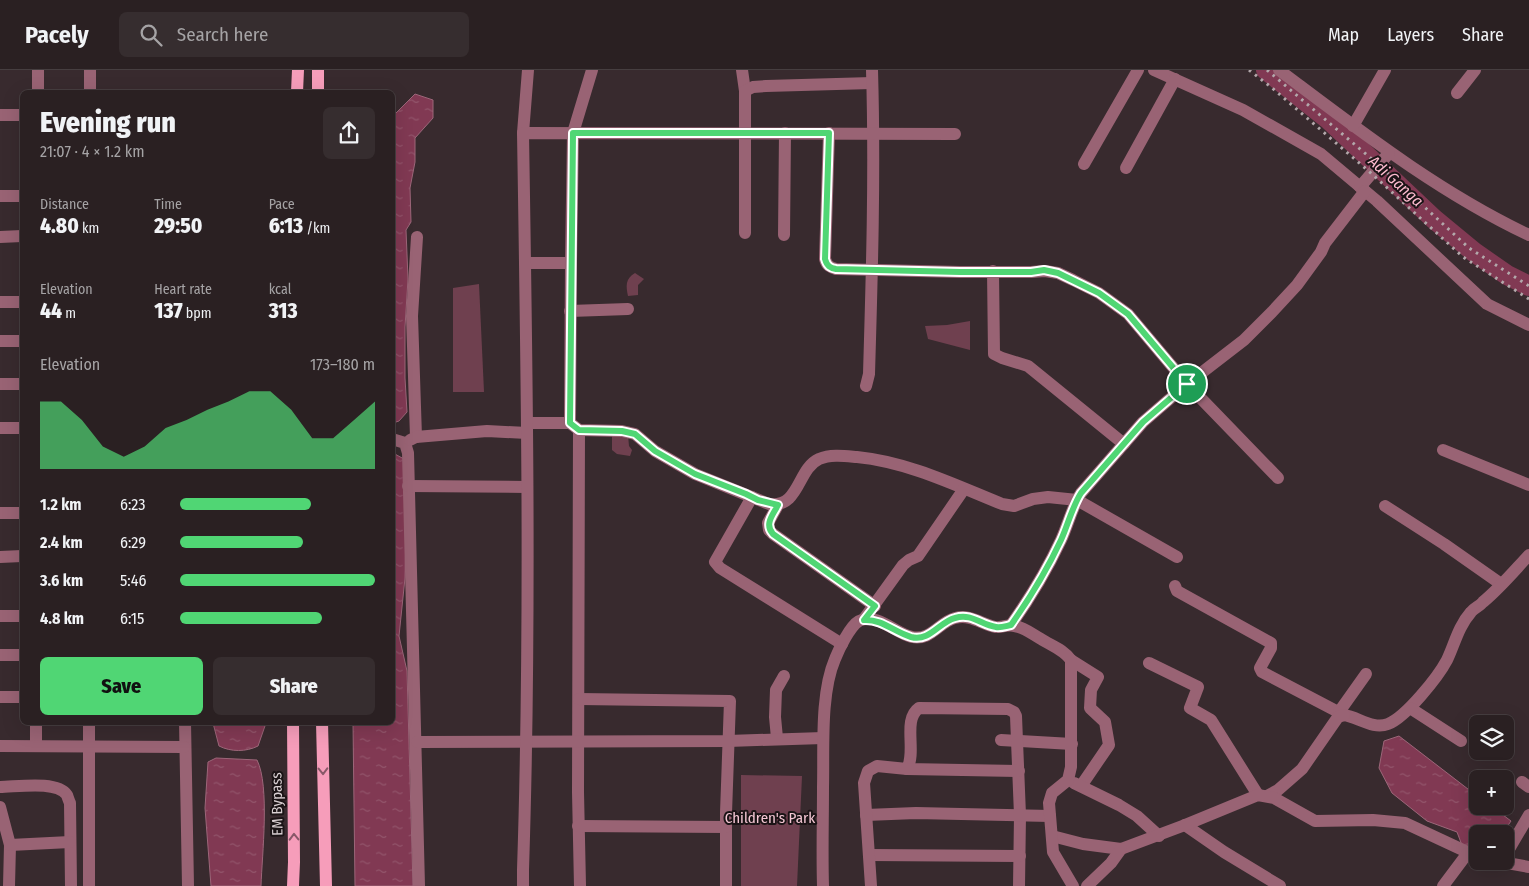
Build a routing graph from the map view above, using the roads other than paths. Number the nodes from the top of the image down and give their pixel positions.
1 (38, 70) edge
2 (90, 70) edge
3 (298, 70) edge
4 (318, 70) edge
5 (528, 70) edge
6 (592, 70) edge
7 (742, 70) edge
8 (1138, 70) edge
9 (1154, 70) edge
10 (1279, 70) edge
11 (1385, 70) edge
12 (1475, 70) edge
13 (872, 76) edge
14 (1175, 79) junction
15 (38, 90) edge
16 (90, 90) edge
17 (297, 90) edge
18 (318, 90) edge
19 (745, 91) junction
20 (1457, 92) dead end
21 (0, 115) edge
22 (20, 115) edge
23 (1353, 126) junction
24 (523, 133) junction
25 (573, 133) junction
26 (745, 133) junction
27 (785, 133) junction
28 (829, 133) junction
29 (873, 134) junction
30 (955, 134) dead end
31 (1389, 153) junction
32 (1084, 164) dead end
33 (1126, 168) dead end
34 (1362, 189) junction
35 (0, 196) edge
36 (20, 196) edge
37 (745, 233) dead end
38 (1529, 233) edge
39 (784, 235) dead end
40 (20, 236) edge
41 (0, 237) edge
42 (417, 237) dead end
43 (525, 263) junction
44 (571, 263) junction
45 (872, 269) junction
46 (993, 271) junction
47 (0, 302) edge
48 (20, 302) edge
49 (628, 309) dead end
50 (570, 311) junction
51 (1529, 325) edge
52 (0, 341) edge
53 (20, 341) edge
54 (0, 384) edge
55 (20, 384) edge
56 (1187, 384) junction
57 (866, 386) dead end
58 (574, 426) junction
59 (0, 428) edge
60 (20, 428) edge
61 (527, 428) junction
62 (395, 439) edge
63 (411, 440) junction
64 (1124, 444) junction
65 (1443, 450) dead end
66 (1278, 478) dead end
67 (1529, 485) edge
68 (408, 486) junction
69 (527, 487) junction
70 (964, 489) junction
71 (752, 497) junction
72 (1077, 500) junction
73 (778, 505) junction
74 (1385, 506) dead end
75 (20, 512) edge
76 (0, 513) edge
77 (0, 556) edge
78 (20, 556) edge
79 (1529, 556) edge
80 (1177, 557) dead end
81 (1518, 567) junction
82 (1529, 575) edge
83 (1501, 584) junction
84 (1175, 586) dead end
85 (875, 606) junction
86 (0, 616) edge
87 (20, 616) edge
88 (864, 620) junction
89 (1011, 625) junction
90 (842, 644) junction
91 (0, 655) edge
92 (20, 655) edge
93 (1071, 660) junction
94 (1149, 663) dead end
95 (1366, 674) dead end
96 (784, 676) dead end
97 (0, 697) edge
98 (20, 698) edge
99 (579, 699) junction
100 (1410, 708) junction
101 (1342, 714) junction
102 (36, 725) edge
103 (89, 725) edge
104 (185, 725) edge
105 (293, 725) edge
106 (322, 725) edge
107 (777, 738) junction
108 (823, 738) junction
109 (1001, 740) dead end
110 (728, 741) junction
111 (1017, 741) junction
112 (1461, 741) dead end
113 (417, 742) junction
114 (579, 742) junction
115 (526, 743) junction
116 (1072, 744) junction
117 (0, 746) edge
118 (36, 746) junction
119 (89, 746) junction
120 (184, 747) junction
121 (907, 769) junction
122 (1019, 771) junction
123 (1068, 780) junction
124 (1081, 786) junction
125 (0, 788) edge
126 (1262, 796) junction
127 (0, 807) edge
128 (866, 815) junction
129 (1020, 815) junction
130 (1529, 815) edge
131 (1050, 816) junction
132 (1185, 825) junction
133 (578, 826) junction
134 (726, 827) junction
135 (1052, 836) junction
136 (1159, 836) junction
137 (1514, 839) edge
138 (70, 842) junction
139 (10, 846) junction
140 (1121, 849) junction
141 (1469, 854) edge
142 (870, 855) junction
143 (1020, 856) junction
144 (1469, 858) edge
145 (1514, 863) edge
146 (1529, 867) edge
147 (9, 886) edge
148 (71, 886) edge
149 (90, 886) edge
150 (188, 886) edge
151 (293, 886) edge
152 (326, 886) edge
153 (419, 886) edge
154 (523, 886) edge
155 (580, 886) edge
156 (726, 886) edge
157 (823, 886) edge
158 (871, 886) edge
159 (1019, 886) edge
160 (1072, 886) edge
161 (1087, 886) edge
162 (1280, 886) edge
163 (1443, 886) edge

1 - 15 street
2 - 16 street
3 - 17 main road
4 - 18 main road
5 - 24 street
6 - 25 street
7 - 19 street
8 - 32 street
9 - 14 street
10 - 23 street
11 - 23 street
12 - 20 street
13 - 19 street
13 - 29 street
14 - 33 street
14 - 34 street
19 - 26 street
21 - 22 street
23 - 31 street
24 - 25 street
24 - 43 street
25 - 26 street
25 - 44 street
26 - 27 street
26 - 37 street
27 - 28 street
27 - 39 street
28 - 29 street
28 - 45 street
29 - 30 street
29 - 45 street
31 - 34 street
31 - 38 street
34 - 51 street
34 - 56 street
35 - 36 street
40 - 41 street
42 - 63 street
43 - 44 street
43 - 61 street
44 - 50 street
45 - 46 street
45 - 57 street
46 - 56 street
46 - 64 street
47 - 48 street
49 - 50 street
50 - 58 street
52 - 53 street
54 - 55 street
56 - 64 street
56 - 66 street
58 - 61 street
58 - 71 street
58 - 99 street
59 - 60 street
61 - 63 street
61 - 69 street
62 - 63 street
63 - 68 street
64 - 72 street
65 - 67 street
68 - 69 street
68 - 113 street
69 - 115 street
70 - 72 street
70 - 73 street
70 - 85 street
71 - 73 street
71 - 90 street
72 - 80 street
72 - 89 street
73 - 85 street
74 - 83 street
75 - 76 street
77 - 78 street
79 - 81 street
81 - 82 street
81 - 83 street
83 - 100 street
84 - 101 street
85 - 88 street
86 - 87 street
88 - 89 street
88 - 90 street
89 - 93 street
90 - 108 street
91 - 92 street
93 - 116 street
93 - 124 street
94 - 126 street
95 - 101 street
96 - 107 street
97 - 98 street
99 - 110 street
99 - 114 street
100 - 101 street
100 - 112 street
101 - 126 street
102 - 118 street
103 - 119 street
104 - 120 street
151 -> 105 main road, EM Bypass
106 -> 152 main road
107 - 108 street
107 - 110 street
108 - 157 street
109 - 111 street
110 - 114 street
110 - 134 street
111 - 116 street
111 - 121 street
111 - 122 street
113 - 115 street
113 - 153 street
114 - 115 street
114 - 133 street
115 - 154 street
116 - 123 street
117 - 118 street
118 - 119 street
119 - 120 street
119 - 149 street
120 - 150 street
121 - 122 street
121 - 128 street
122 - 129 street
123 - 124 street
123 - 131 street
124 - 136 street
125 - 138 street
126 - 132 street
126 - 141 street
127 - 139 street
128 - 129 street
128 - 142 street
129 - 131 street
129 - 143 street
130 - 137 street
131 - 135 street
132 - 136 street
132 - 162 street
133 - 134 street
133 - 155 street
134 - 156 street
135 - 140 street
135 - 160 street
136 - 140 street
138 - 139 street
138 - 148 street
139 - 147 street
140 - 161 street
142 - 143 street
142 - 158 street
143 - 159 street
144 - 163 street
145 - 146 street

